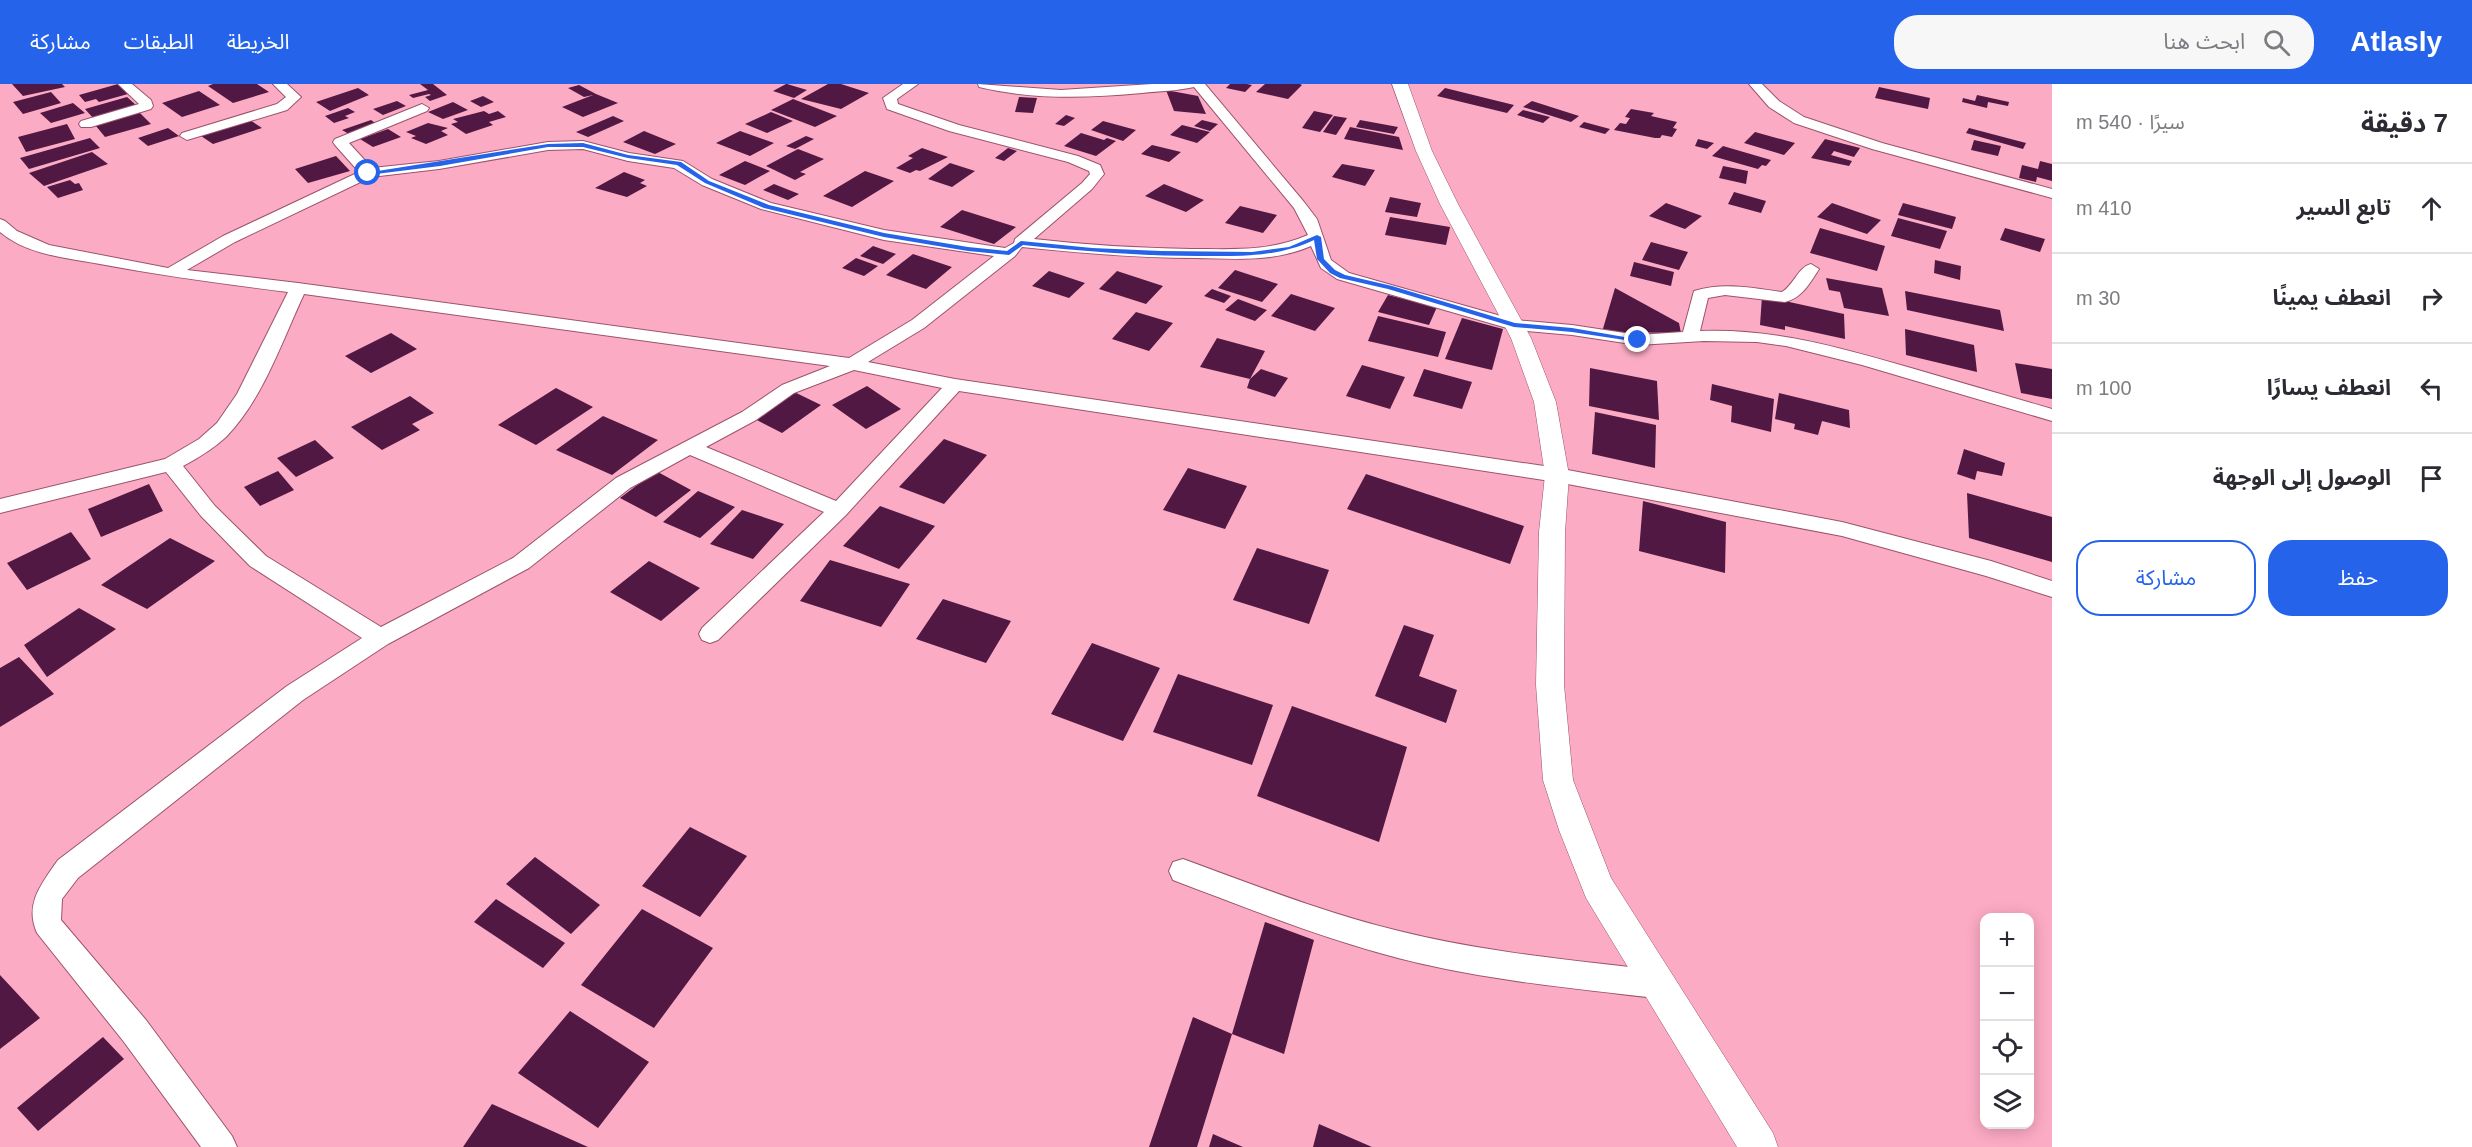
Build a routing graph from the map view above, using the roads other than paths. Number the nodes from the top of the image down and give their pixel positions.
1 (124, 84) edge
2 (279, 84) edge
3 (912, 84) edge
4 (984, 84) edge
5 (1190, 84) edge
6 (1198, 84) edge
7 (1400, 84) edge
8 (1755, 84) edge
9 (422, 108) dead end
10 (86, 124) dead end
11 (187, 136) dead end
12 (368, 173) junction
13 (2052, 194) edge
14 (0, 224) edge
15 (1317, 237) junction
16 (1015, 248) junction
17 (1811, 269) dead end
18 (170, 273) junction
19 (298, 288) junction
20 (1514, 325) junction
21 (1690, 338) junction
22 (852, 364) junction
23 (955, 385) junction
24 (2052, 415) edge
25 (690, 448) junction
26 (171, 464) junction
27 (1557, 475) junction
28 (0, 506) edge
29 (839, 510) junction
30 (2052, 589) edge
31 (710, 634) dead end
32 (380, 638) junction
33 (1183, 871) dead end
34 (1656, 984) junction
35 (219, 1146) edge
36 (1759, 1147) edge

1 - 10 street
2 - 11 street
3 - 16 street
4 - 5 street
6 - 15 street
7 - 20 street
8 - 13 street
9 - 12 street
12 - 16 street
12 - 18 street
14 - 18 street
15 - 16 street
15 - 20 street
16 - 22 street
17 - 21 street
18 - 19 street
19 - 22 street
19 - 26 street
20 - 21 street
20 - 27 street
21 - 24 street
22 - 23 street
22 - 25 street
23 - 27 street
23 - 29 street
25 - 29 street
25 - 32 street
26 - 28 street
26 - 32 street
27 - 30 street
27 - 34 street
29 - 31 street
32 - 35 street
33 - 34 street
34 - 36 street

